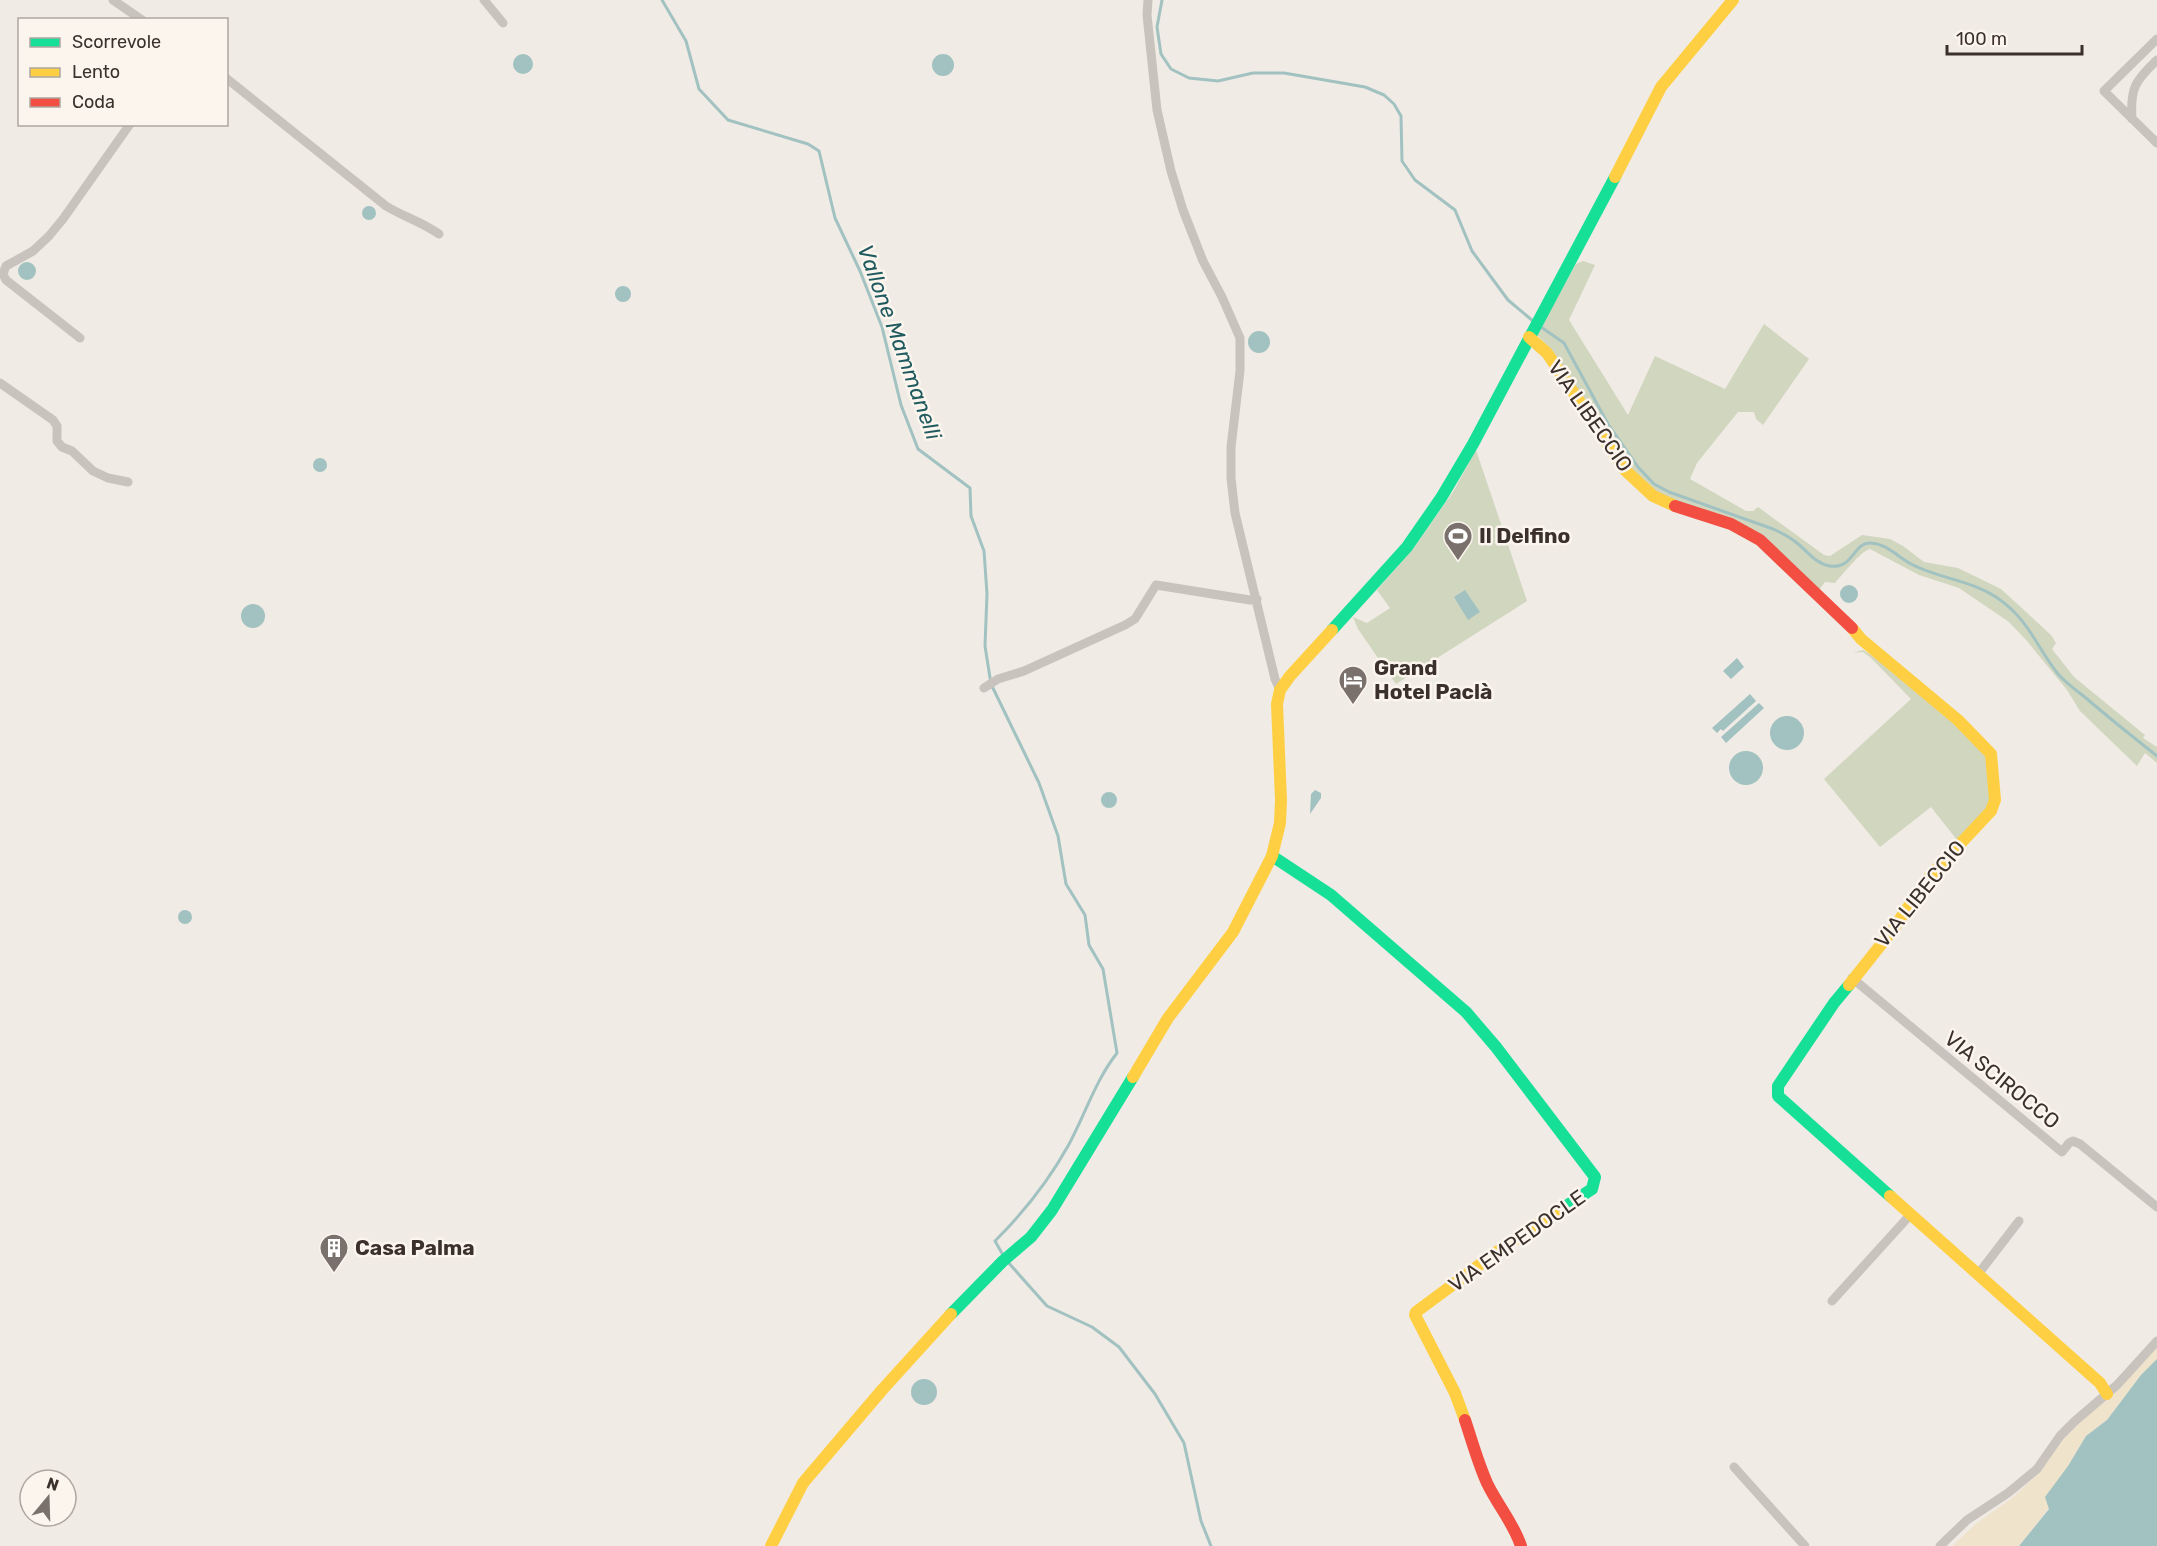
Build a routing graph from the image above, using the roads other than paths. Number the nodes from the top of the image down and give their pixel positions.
1 (113, 0) edge
2 (484, 0) edge
3 (1148, 0) edge
4 (1732, 0) edge
5 (139, 18) edge
6 (503, 23) dead end
7 (2157, 39) edge
8 (2147, 48) junction
9 (2157, 59) edge
10 (228, 80) edge
11 (2132, 119) junction
12 (129, 126) edge
13 (2157, 143) edge
14 (438, 234) dead end
15 (1529, 337) junction
16 (80, 338) dead end
17 (0, 383) edge
18 (128, 482) dead end
19 (1257, 599) junction
20 (984, 688) dead end
21 (1280, 690) junction
22 (1272, 856) junction
23 (1852, 978) junction
24 (2157, 1207) edge
25 (1911, 1214) junction
26 (2019, 1221) dead end
27 (1979, 1274) junction
28 (1832, 1301) dead end
29 (2157, 1341) edge
30 (2107, 1394) junction
31 (1734, 1467) dead end
32 (1802, 1542) edge
33 (771, 1546) edge
34 (1521, 1546) edge
35 (1790, 1546) edge
36 (1940, 1546) edge

1 - 5 street
2 - 6 street
3 - 19 street
4 - 15 street
7 - 8 street
8 - 9 street
8 - 11 street
9 - 11 street
10 - 14 street
11 - 13 street
12 - 16 street
15 - 21 street
15 - 23 street, VIA LIBECCIO
17 - 18 street
19 - 20 street
19 - 21 street
21 - 22 street
22 - 33 street
22 - 34 street, VIA EMPEDOCLE
23 - 24 street, VIA SCIROCCO
23 - 25 street, VIA LIBECCIO
25 - 27 street, VIA LIBECCIO
25 - 28 street
26 - 27 street
27 - 30 street, VIA LIBECCIO
29 - 30 street
30 - 36 street
31 - 32 street
32 - 35 street

